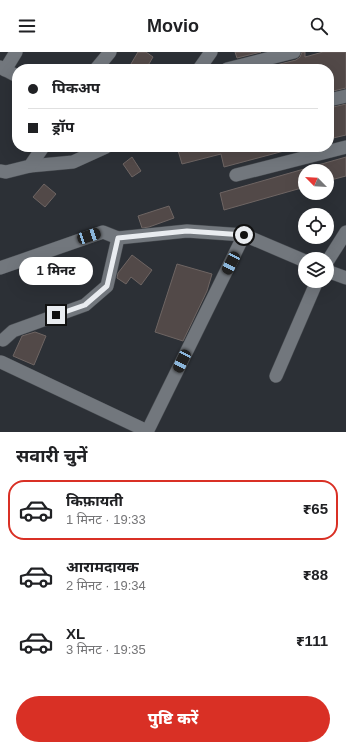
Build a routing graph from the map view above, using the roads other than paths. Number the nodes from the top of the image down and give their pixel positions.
1 (16, 52) edge
2 (110, 52) edge
3 (211, 52) edge
4 (294, 52) edge
5 (100, 64) edge
6 (203, 64) edge
7 (247, 64) edge
8 (7, 71) edge
9 (346, 96) edge
10 (334, 99) edge
11 (346, 147) edge
12 (334, 150) edge
13 (40, 152) edge
14 (95, 152) edge
15 (326, 152) edge
16 (30, 166) junction
17 (0, 172) edge
18 (236, 175) dead end
19 (346, 232) edge
20 (244, 235) junction
21 (118, 238) junction
22 (333, 252) edge
23 (298, 258) edge
24 (0, 268) edge
25 (334, 274) edge
26 (346, 278) edge
27 (314, 288) edge
28 (2, 337) edge
29 (0, 366) edge
30 (276, 376) dead end
31 (147, 431) edge

1 - 8 street
2 - 5 street
3 - 6 street
4 - 7 street
9 - 10 street
11 - 12 street
13 - 16 street
14 - 16 street
15 - 18 street
16 - 17 street
19 - 22 street
20 - 21 street
20 - 23 street
20 - 31 street
21 - 24 street
21 - 28 street
25 - 26 street
27 - 30 street
28 - 29 street
29 - 31 street

